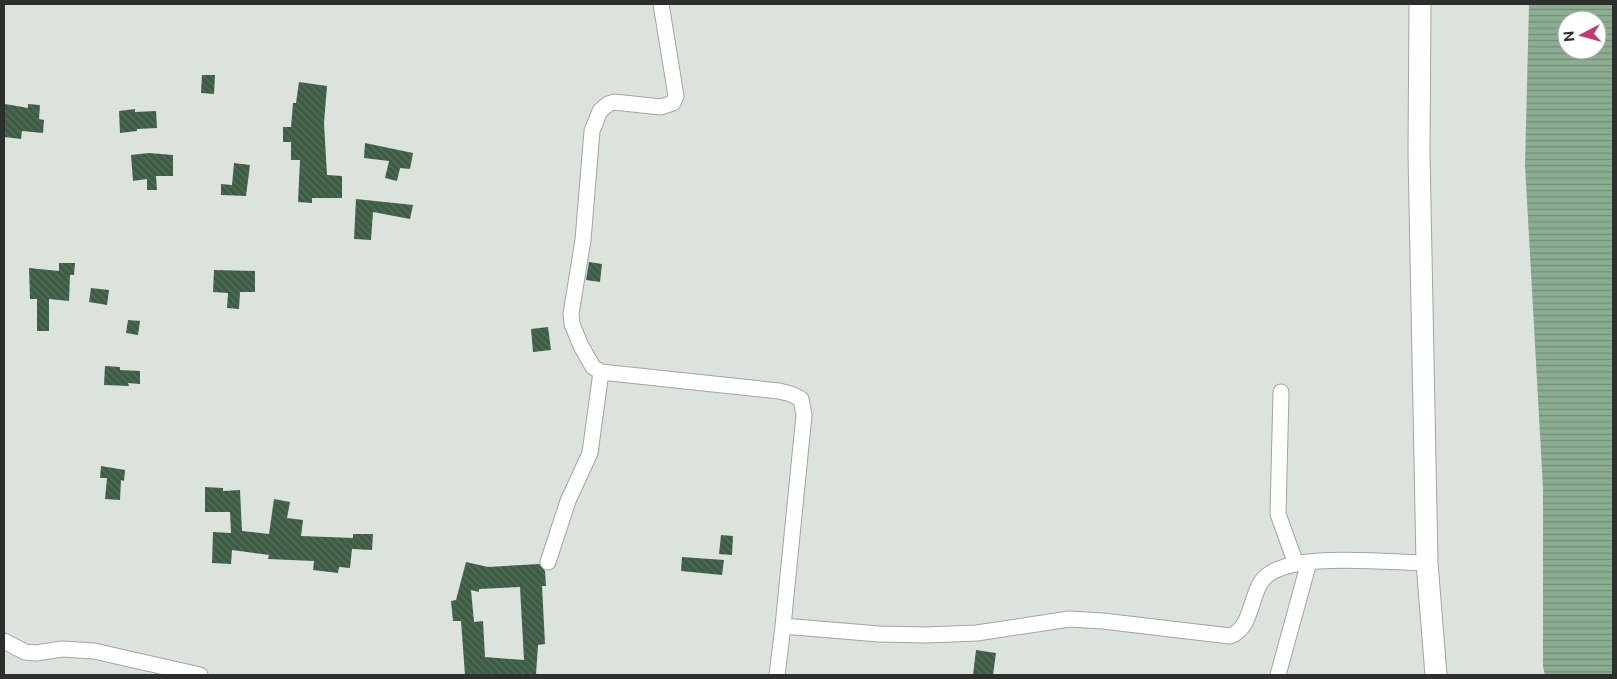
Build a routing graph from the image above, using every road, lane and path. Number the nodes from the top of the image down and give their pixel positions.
1 (661, 4) edge
2 (1420, 4) edge
3 (601, 372) junction
4 (1282, 392) dead end
5 (548, 562) dead end
6 (1428, 562) junction
7 (1302, 563) junction
8 (783, 626) junction
9 (4, 641) edge
10 (158, 670) edge
11 (200, 675) edge
12 (777, 675) edge
13 (1278, 675) edge
14 (1436, 675) edge

1 - 3 street
2 - 6 main road
3 - 5 street
3 - 8 street
4 - 7 street
6 - 7 street
6 - 14 main road
7 - 8 street
7 - 13 street
8 - 12 street
9 - 10 street
10 - 11 street

